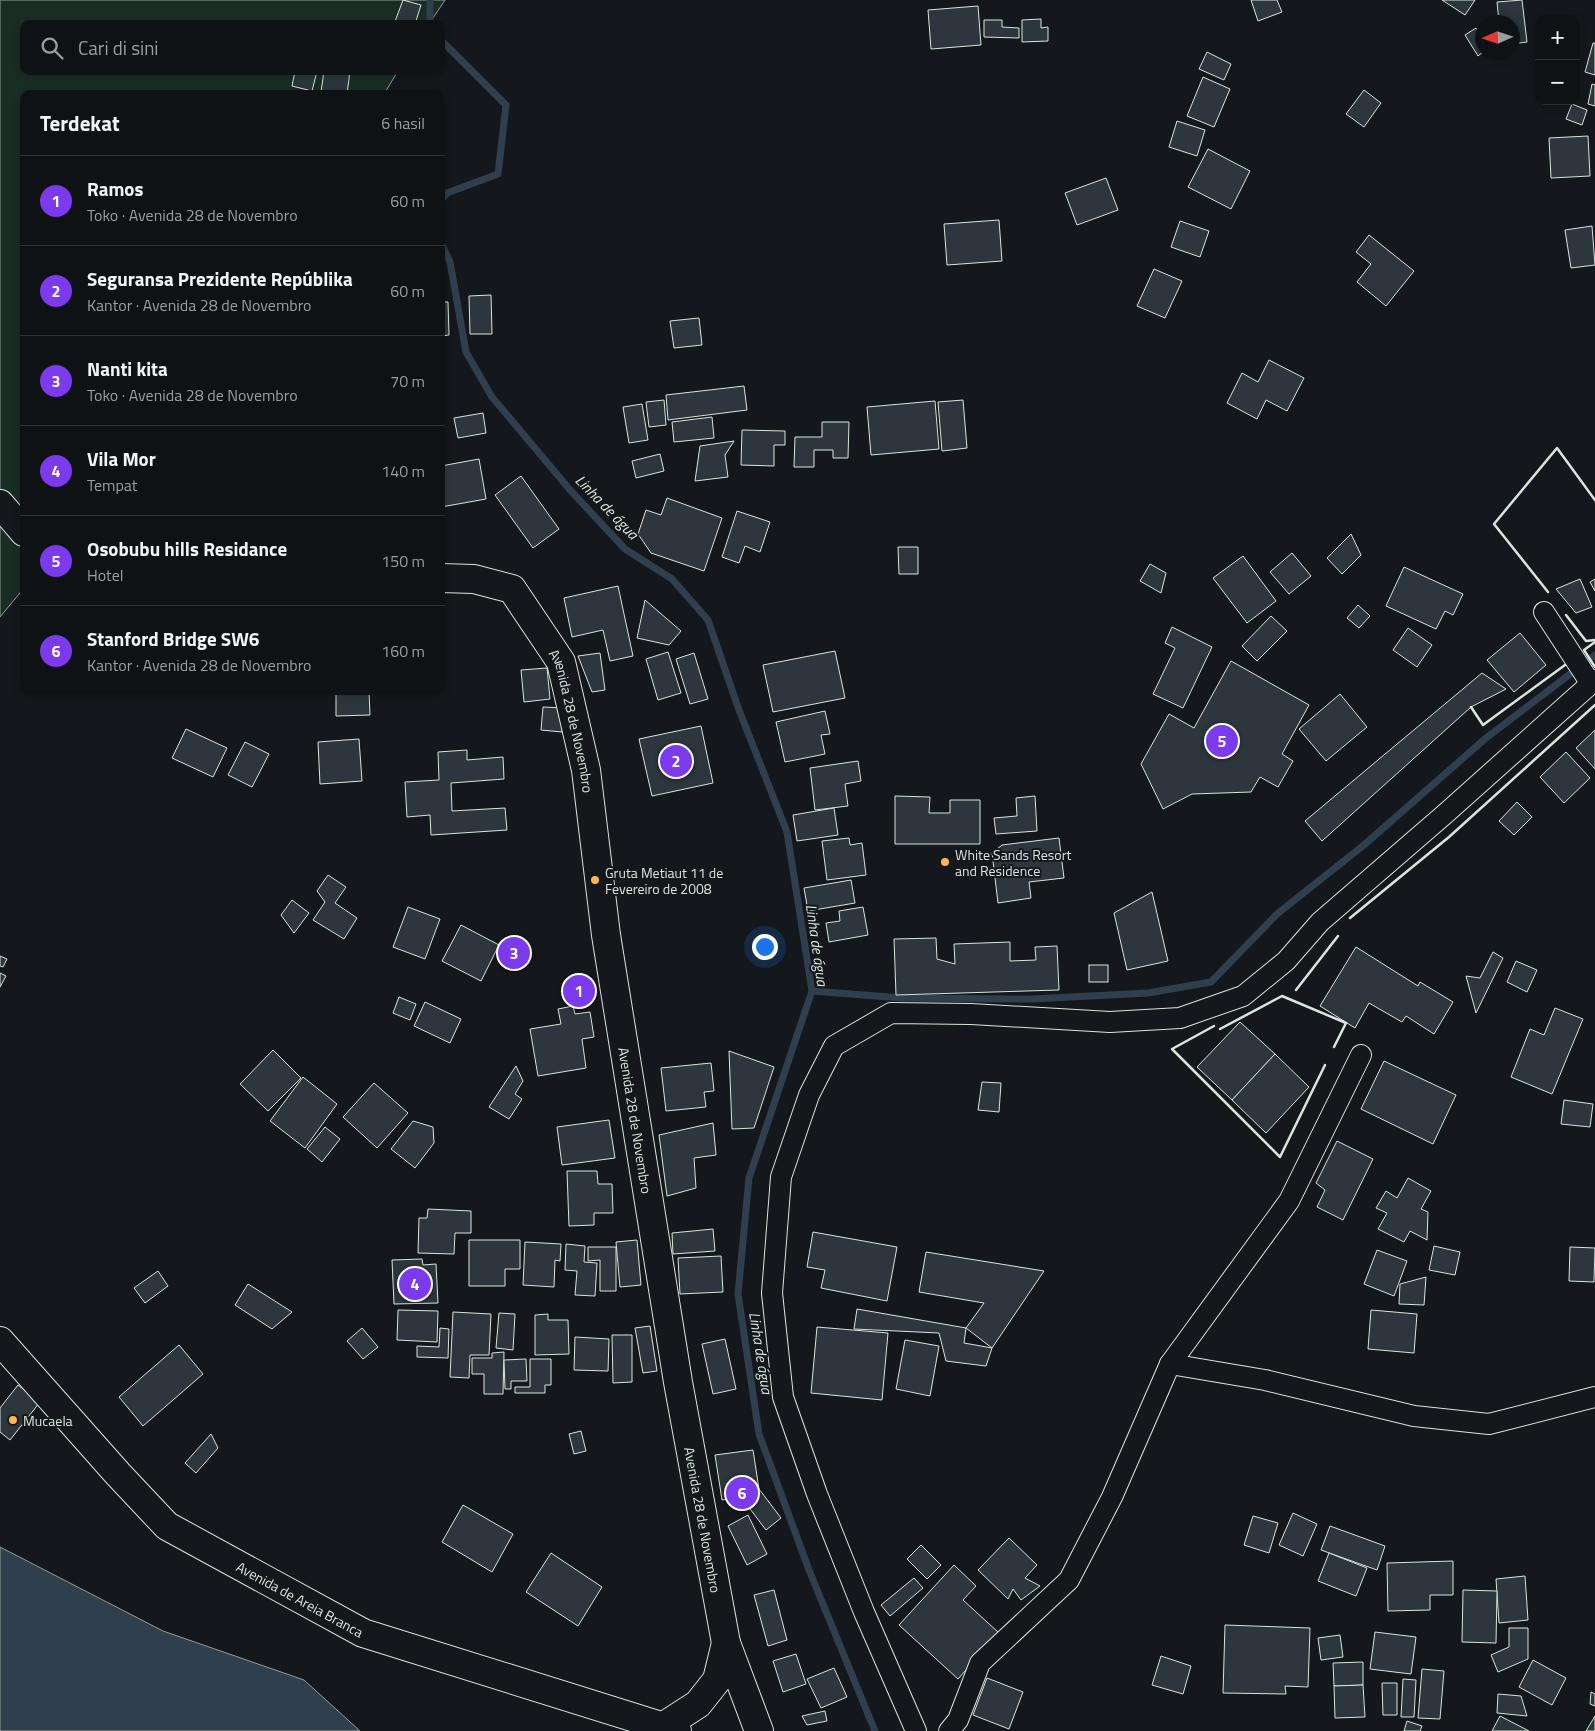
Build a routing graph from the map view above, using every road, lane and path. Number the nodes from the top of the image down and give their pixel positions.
1 (0, 504) edge
2 (20, 527) edge
3 (445, 578) edge
4 (1544, 612) dead end
5 (1593, 682) edge
6 (1360, 1055) dead end
7 (0, 1341) edge
8 (1170, 1364) junction
9 (1595, 1397) edge
10 (726, 1642) junction
11 (671, 1728) edge
12 (758, 1731) edge
13 (916, 1731) edge
14 (949, 1731) edge

1 - 2 main road
3 - 10 main road, Avenida 28 de Novembro
4 - 5 street
5 - 13 street
6 - 8 street
7 - 11 main road, Avenida de Areia Branca
8 - 9 street
8 - 14 street
10 - 11 main road
10 - 12 main road, Avenida 28 de Novembro

